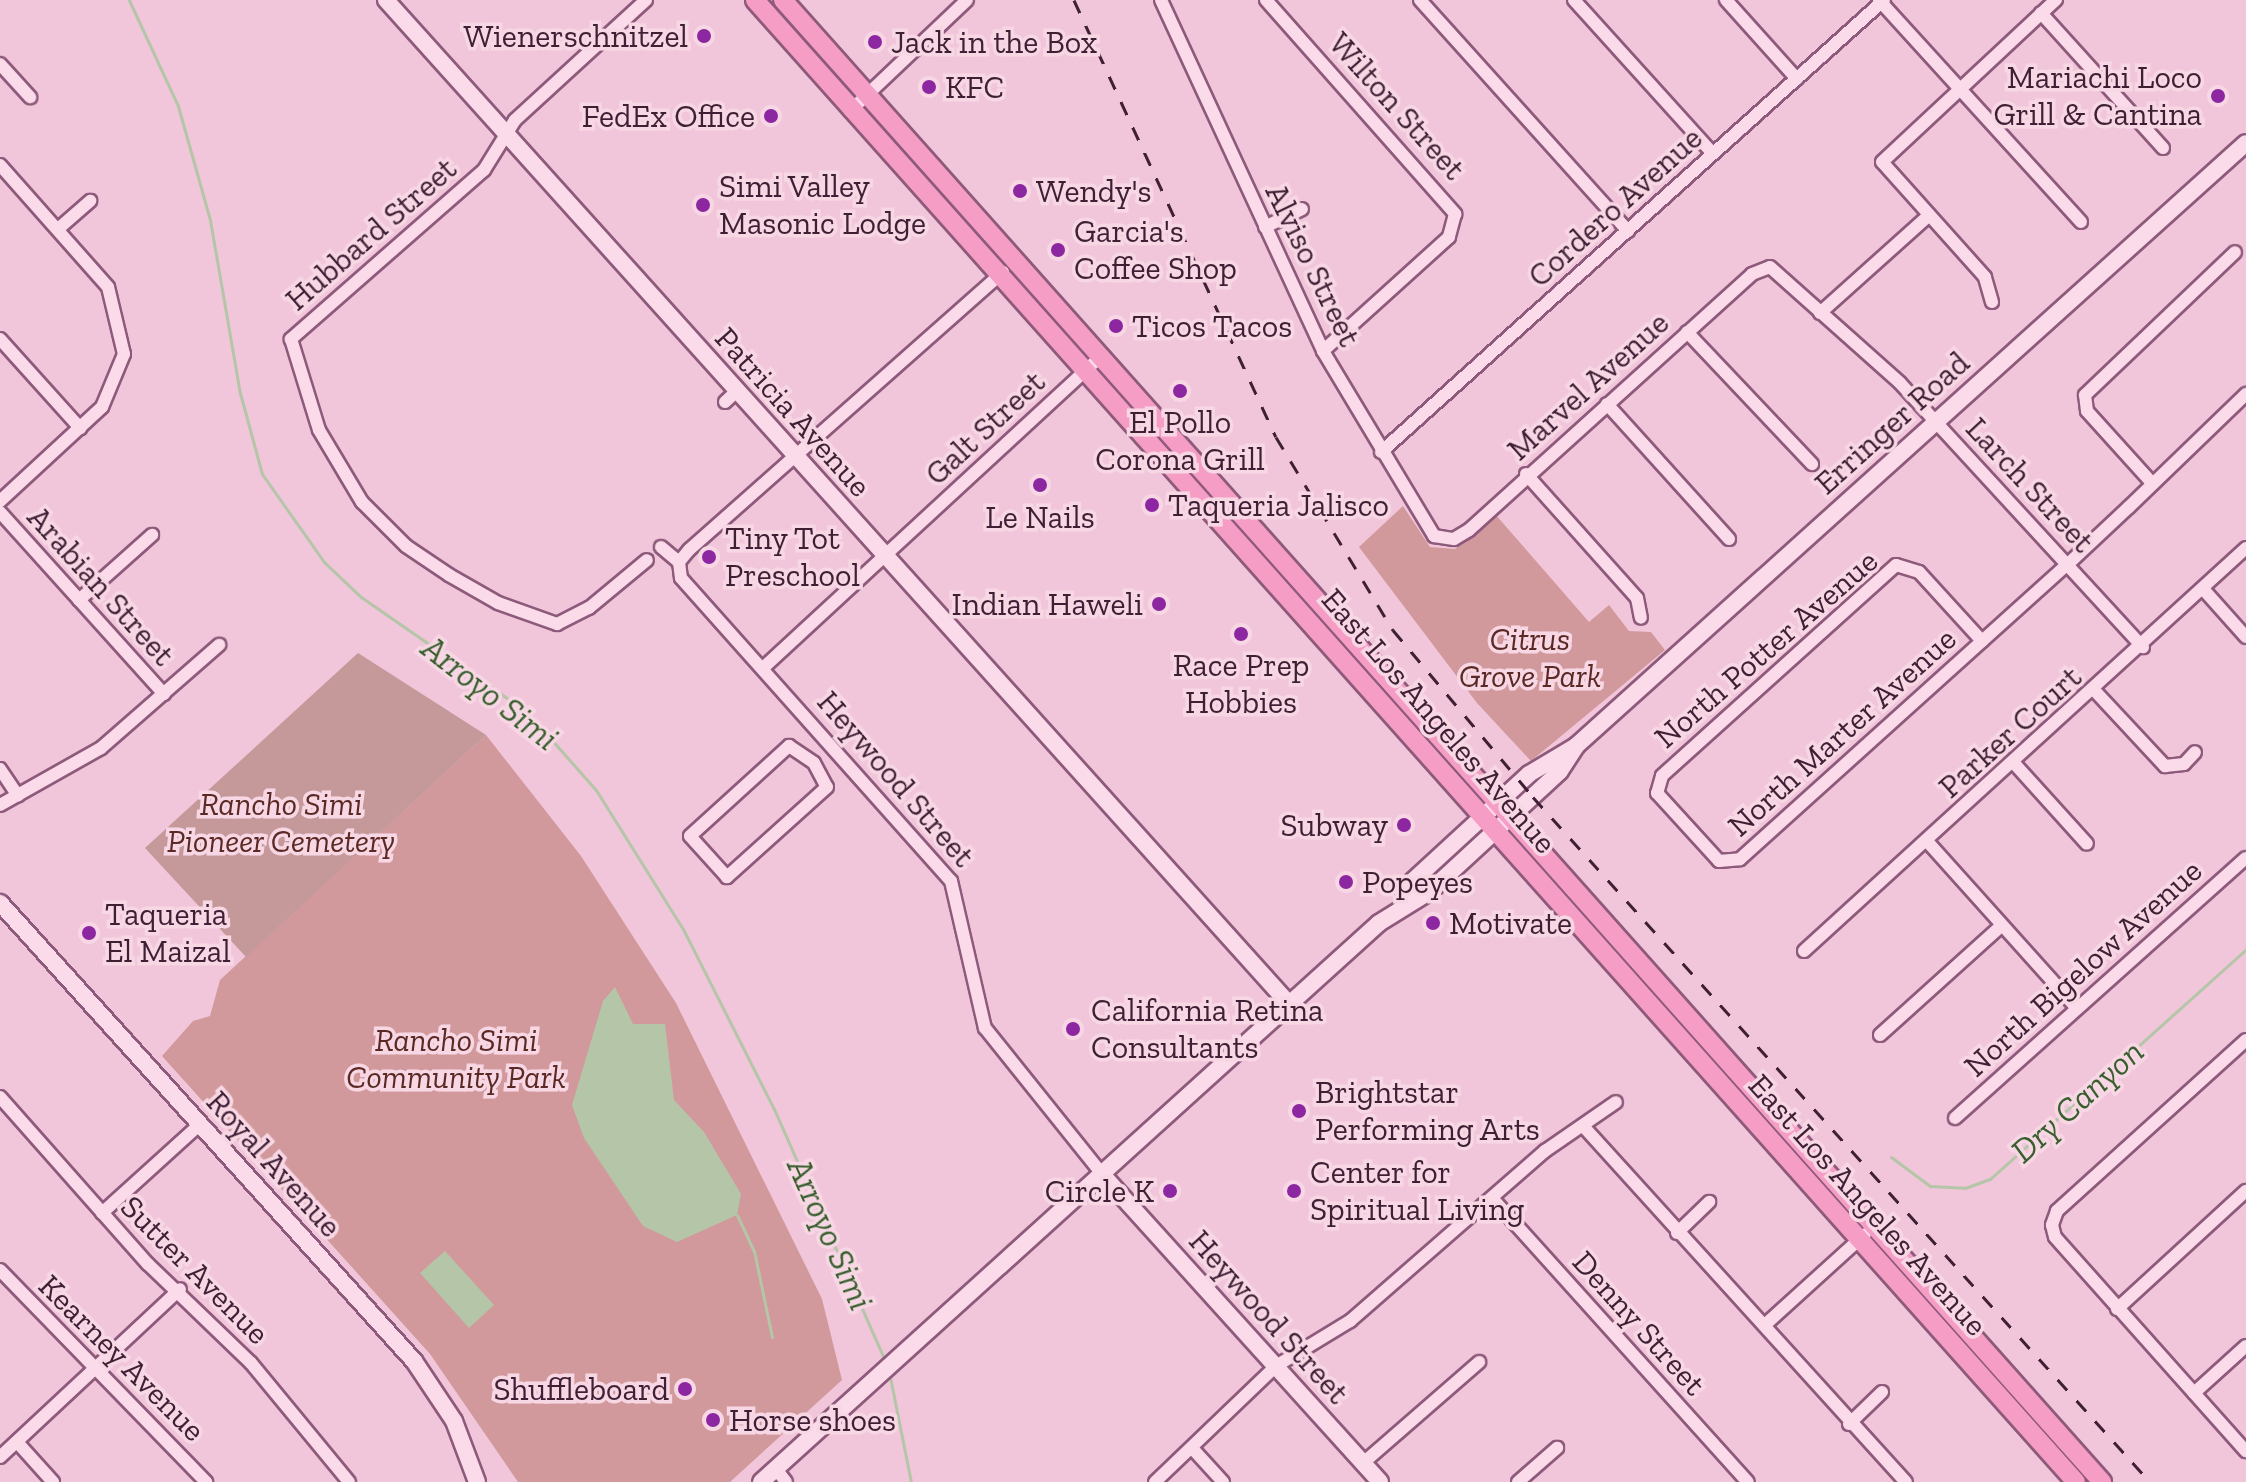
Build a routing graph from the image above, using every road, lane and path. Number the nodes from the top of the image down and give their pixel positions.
1 (386, 0) edge
2 (646, 0) edge
3 (755, 0) edge
4 (783, 0) edge
5 (967, 0) edge
6 (1161, 0) edge
7 (1266, 0) edge
8 (1420, 0) edge
9 (1574, 0) edge
10 (1726, 0) edge
11 (2056, 0) edge
12 (1882, 1) edge
13 (2041, 13) junction
14 (0, 64) edge
15 (1797, 79) junction
16 (1959, 87) junction
17 (865, 94) junction
18 (30, 97) dead end
19 (850, 111) junction
20 (507, 134) junction
21 (2246, 143) edge
22 (2163, 148) dead end
23 (1713, 154) junction
24 (0, 165) edge
25 (90, 201) dead end
26 (1302, 209) dead end
27 (1926, 218) junction
28 (2081, 222) dead end
29 (1265, 227) junction
30 (58, 229) junction
31 (1628, 231) junction
32 (2235, 252) dead end
33 (1770, 267) joint
34 (1008, 268) junction
35 (1992, 302) dead end
36 (1820, 313) junction
37 (1687, 332) junction
38 (0, 339) edge
39 (1323, 351) junction
40 (1094, 362) junction
41 (2246, 394) edge
42 (1607, 404) junction
43 (1936, 422) junction
44 (80, 428) junction
45 (1381, 452) junction
46 (796, 456) junction
47 (1812, 464) dead end
48 (1526, 474) junction
49 (2152, 483) junction
50 (0, 501) edge
51 (0, 512) edge
52 (152, 535) dead end
53 (1440, 538) joint
54 (1729, 539) dead end
55 (661, 547) dead end
56 (2246, 548) edge
57 (885, 557) junction
58 (647, 560) dead end
59 (679, 562) junction
60 (2068, 564) junction
61 (2204, 590) junction
62 (79, 600) junction
63 (1641, 618) dead end
64 (2246, 637) edge
65 (1982, 641) junction
66 (219, 645) dead end
67 (2143, 647) junction
68 (763, 668) junction
69 (2095, 691) junction
70 (164, 694) junction
71 (832, 745) junction
72 (2195, 752) dead end
73 (2013, 762) junction
74 (814, 763) junction
75 (0, 769) edge
76 (1657, 787) joint
77 (18, 796) junction
78 (0, 805) edge
79 (1494, 819) junction
80 (1926, 840) junction
81 (2087, 844) dead end
82 (2246, 858) edge
83 (0, 903) edge
84 (2002, 925) junction
85 (1804, 951) dead end
86 (1289, 1004) junction
87 (2077, 1008) junction
88 (1880, 1035) dead end
89 (2246, 1040) edge
90 (0, 1097) edge
91 (1616, 1102) dead end
92 (1955, 1118) dead end
93 (200, 1124) junction
94 (1584, 1127) junction
95 (1101, 1173) junction
96 (2246, 1191) edge
97 (1492, 1198) junction
98 (1709, 1202) dead end
99 (102, 1213) junction
100 (1677, 1233) junction
101 (1866, 1234) junction
102 (0, 1270) edge
103 (10, 1281) junction
104 (180, 1289) junction
105 (0, 1291) edge
106 (2117, 1309) junction
107 (1767, 1323) junction
108 (2246, 1346) edge
109 (1479, 1362) dead end
110 (96, 1365) junction
111 (1276, 1366) junction
112 (1882, 1392) dead end
113 (2194, 1393) junction
114 (1849, 1424) junction
115 (17, 1442) junction
116 (1192, 1448) junction
117 (1557, 1448) dead end
118 (2246, 1451) edge
119 (0, 1457) edge
120 (1363, 1463) junction
121 (781, 1475) edge
122 (53, 1482) edge
123 (206, 1482) edge
124 (349, 1482) edge
125 (477, 1482) edge
126 (761, 1482) edge
127 (1155, 1482) edge
128 (1223, 1482) edge
129 (1380, 1482) edge
130 (1518, 1482) edge
131 (1748, 1482) edge
132 (1906, 1482) edge
133 (2076, 1482) edge
134 (2102, 1482) edge

1 - 20 main road, Patricia Avenue
2 - 20 street, Hubbard Street
3 - 19 main road, East Los Angeles Avenue
4 - 17 main road, East Los Angeles Avenue
5 - 17 street
6 - 29 street, Alviso Street
7 - 39 street, Wilton Street
8 - 31 street
9 - 23 street
10 - 15 street
11 - 13 street
12 - 15 street, Cordero Avenue
12 - 16 street
13 - 16 street
13 - 22 street
14 - 18 street
15 - 23 street, Cordero Avenue
16 - 27 street
16 - 28 street
17 - 19 street
17 - 34 main road, East Los Angeles Avenue
19 - 34 main road, East Los Angeles Avenue
20 - 46 main road, Patricia Avenue
20 - 58 street, Hubbard Street
21 - 43 main road, Erringer Road
23 - 31 street, Cordero Avenue
24 - 30 street
25 - 30 street
26 - 29 street
27 - 35 street
27 - 36 street
29 - 39 street, Alviso Street
30 - 44 street
31 - 45 street, Cordero Avenue
32 - 49 street
33 - 36 street, Larch Street
33 - 37 street, Marvel Avenue
34 - 40 main road, East Los Angeles Avenue
34 - 46 street
36 - 43 street, Larch Street
37 - 42 street, Marvel Avenue
37 - 47 street
38 - 44 street
39 - 45 street, Alviso Street
40 - 57 street, Galt Street
40 - 79 main road, East Los Angeles Avenue
41 - 49 street, North Marter Avenue
42 - 48 street, Marvel Avenue
42 - 54 street
43 - 60 street, Larch Street
43 - 79 main road, Erringer Road
44 - 50 street
45 - 53 street, Alviso Street
46 - 57 main road, Patricia Avenue
46 - 59 street
48 - 53 street, Marvel Avenue
48 - 63 street
49 - 60 street, North Marter Avenue
51 - 62 street, Arabian Street
52 - 62 street
55 - 59 street
56 - 61 street, Parker Court
57 - 68 street, Galt Street
57 - 86 main road, Patricia Avenue
59 - 68 street, Heywood Street
60 - 65 street, North Marter Avenue
60 - 67 street, Larch Street
61 - 64 street
61 - 67 street, Parker Court
62 - 70 street, Arabian Street
65 - 76 street, North Marter Avenue
65 - 76 street, North Potter Avenue
66 - 70 street
67 - 69 street, Parker Court
68 - 71 street, Heywood Street
69 - 72 street
69 - 73 street, Parker Court
70 - 77 street
71 - 74 street
71 - 95 street, Heywood Street
73 - 80 street, Parker Court
73 - 81 street
74 - 74 street
75 - 77 street
77 - 78 street
79 - 86 main road, Erringer Road
79 - 101 main road, East Los Angeles Avenue
80 - 84 street
80 - 85 street, Parker Court
82 - 87 street, North Bigelow Avenue
83 - 93 main road, Royal Avenue
84 - 87 street
84 - 88 street
86 - 95 main road, Erringer Road
87 - 92 street, North Bigelow Avenue
89 - 106 street
90 - 99 street, Sutter Avenue
91 - 94 street
93 - 99 street
93 - 125 main road, Royal Avenue
94 - 97 street
94 - 100 street
95 - 111 main road, Heywood Street
95 - 121 main road, Erringer Road
96 - 106 street
97 - 111 street
97 - 131 street, Denny Street
98 - 100 street
99 - 104 street, Sutter Avenue
100 - 107 street
101 - 107 street
101 - 133 main road, East Los Angeles Avenue
101 - 134 main road, East Los Angeles Avenue
102 - 103 street, Kearney Avenue
103 - 105 street
103 - 110 street, Kearney Avenue
104 - 110 street
104 - 124 street, Sutter Avenue
106 - 113 street
107 - 114 street
108 - 113 street
109 - 120 street
110 - 115 street
110 - 123 street, Kearney Avenue
111 - 116 street
111 - 120 main road, Heywood Street
112 - 114 street
113 - 118 street
114 - 132 street
115 - 119 street
115 - 122 street
116 - 127 street
116 - 128 street
117 - 130 street
120 - 129 main road, Heywood Street
121 - 126 main road, Erringer Road

